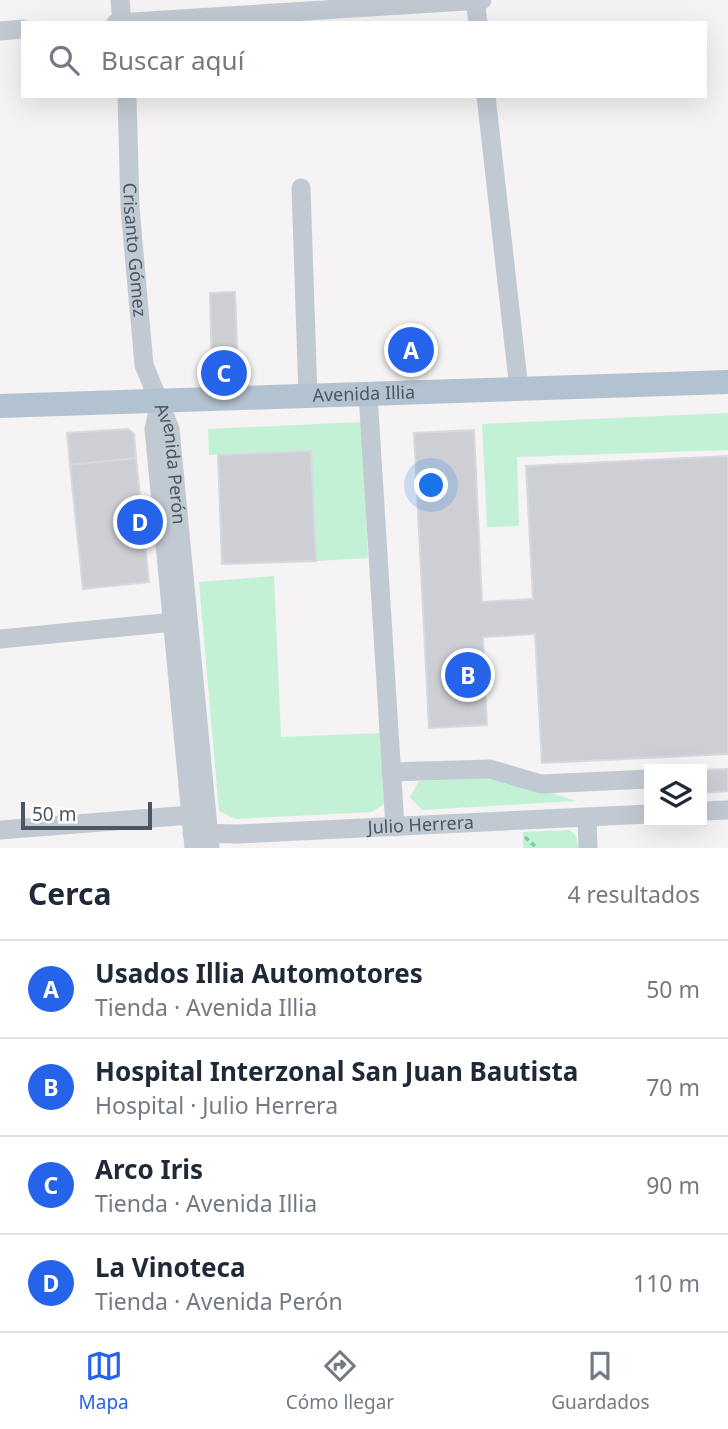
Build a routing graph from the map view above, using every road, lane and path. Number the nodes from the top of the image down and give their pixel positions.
1 (120, 0) edge
2 (475, 0) edge
3 (482, 0) edge
4 (122, 21) edge
5 (153, 21) edge
6 (478, 21) edge
7 (21, 29) edge
8 (0, 31) edge
9 (127, 98) edge
10 (486, 98) edge
11 (301, 188) dead end
12 (728, 382) edge
13 (519, 389) junction
14 (369, 394) junction
15 (308, 396) junction
16 (160, 401) junction
17 (0, 406) edge
18 (180, 621) junction
19 (0, 639) edge
20 (391, 772) junction
21 (644, 779) edge
22 (728, 810) edge
23 (707, 811) edge
24 (644, 814) edge
25 (587, 817) junction
26 (395, 827) junction
27 (0, 830) edge
28 (200, 832) edge
29 (526, 838) dead end
30 (527, 848) edge
31 (588, 848) edge

1 - 4 street
2 - 3 street
2 - 5 street
2 - 6 street
7 - 8 street
9 - 16 street, Crisanto Gómez
10 - 13 street
11 - 15 street
12 - 13 main road, Avenida Illia
13 - 14 main road, Avenida Illia
14 - 15 main road, Avenida Illia
14 - 20 street
15 - 16 main road, Avenida Illia
16 - 17 main road, Avenida Illia
16 - 18 street, Avenida Perón
18 - 19 street
18 - 28 street, Avenida Perón
20 - 21 street
20 - 26 street
22 - 23 street
24 - 25 street, Julio Herrera
25 - 26 street, Julio Herrera
25 - 31 street
26 - 28 street, Julio Herrera
27 - 28 street, Julio Herrera
29 - 30 path

